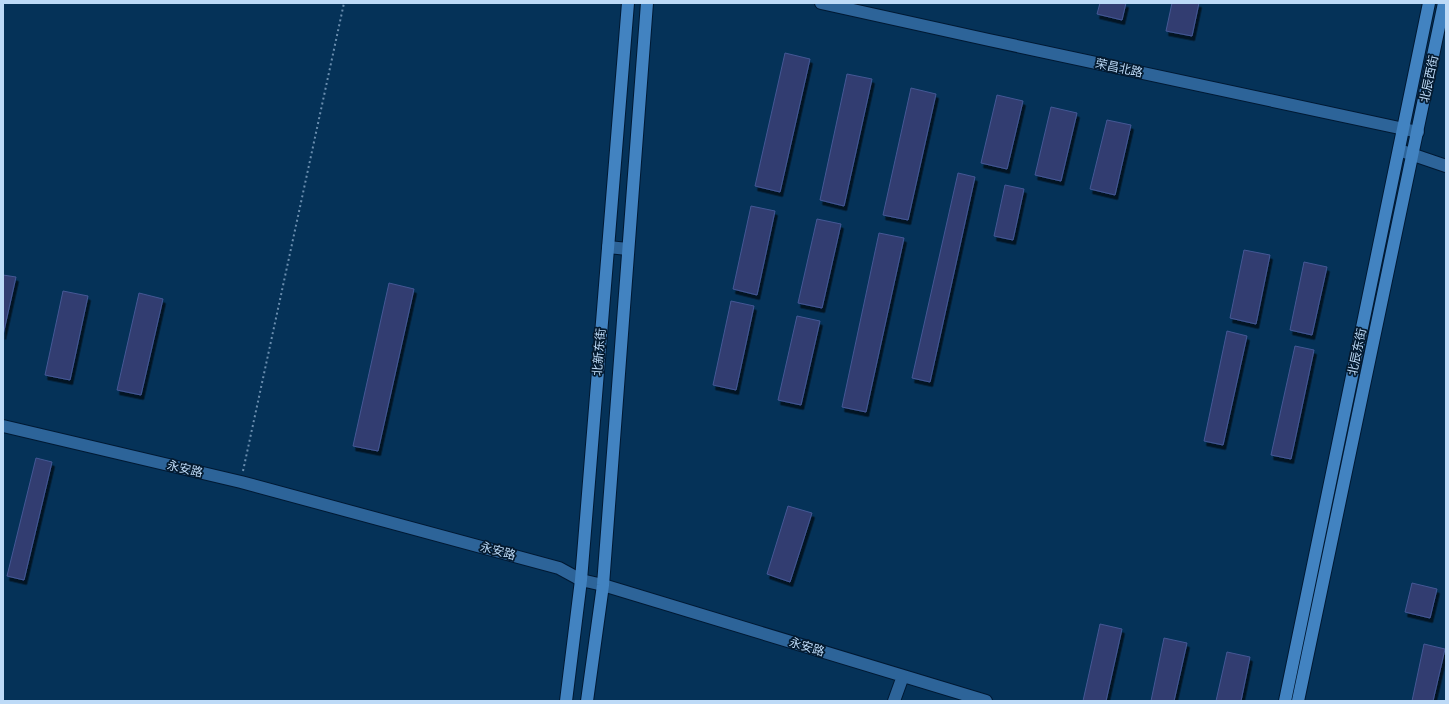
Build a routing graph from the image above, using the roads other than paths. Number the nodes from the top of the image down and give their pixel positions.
1 (628, 3) edge
2 (647, 3) edge
3 (820, 3) edge
4 (1429, 3) edge
5 (1444, 3) edge
6 (1404, 129) junction
7 (1418, 132) junction
8 (1399, 150) junction
9 (1446, 166) edge
10 (608, 247) junction
11 (628, 249) junction
12 (3, 426) edge
13 (581, 580) junction
14 (603, 585) junction
15 (902, 676) junction
16 (566, 701) edge
17 (587, 701) edge
18 (894, 701) edge
19 (986, 701) edge
20 (1285, 701) edge
21 (1298, 701) edge

1 - 10 main road, 北新东街
2 - 11 main road, 北新东街
3 - 6 street, 荣昌北路
4 - 6 main road, 北辰东街
5 - 7 main road, 北辰西街
6 - 7 street, 荣昌北路
6 - 8 main road, 北辰东街
7 - 21 main road, 北辰东街
8 - 9 street
8 - 20 main road, 北辰东街
10 - 11 street
10 - 13 main road, 北新东街
11 - 14 main road, 北新东街
12 - 13 street, 永安路
13 - 14 street, 永安路
13 - 16 main road, 北新东街
14 - 15 street, 永安路
14 - 17 main road, 北新东街
15 - 18 street
15 - 19 street, 永安路

